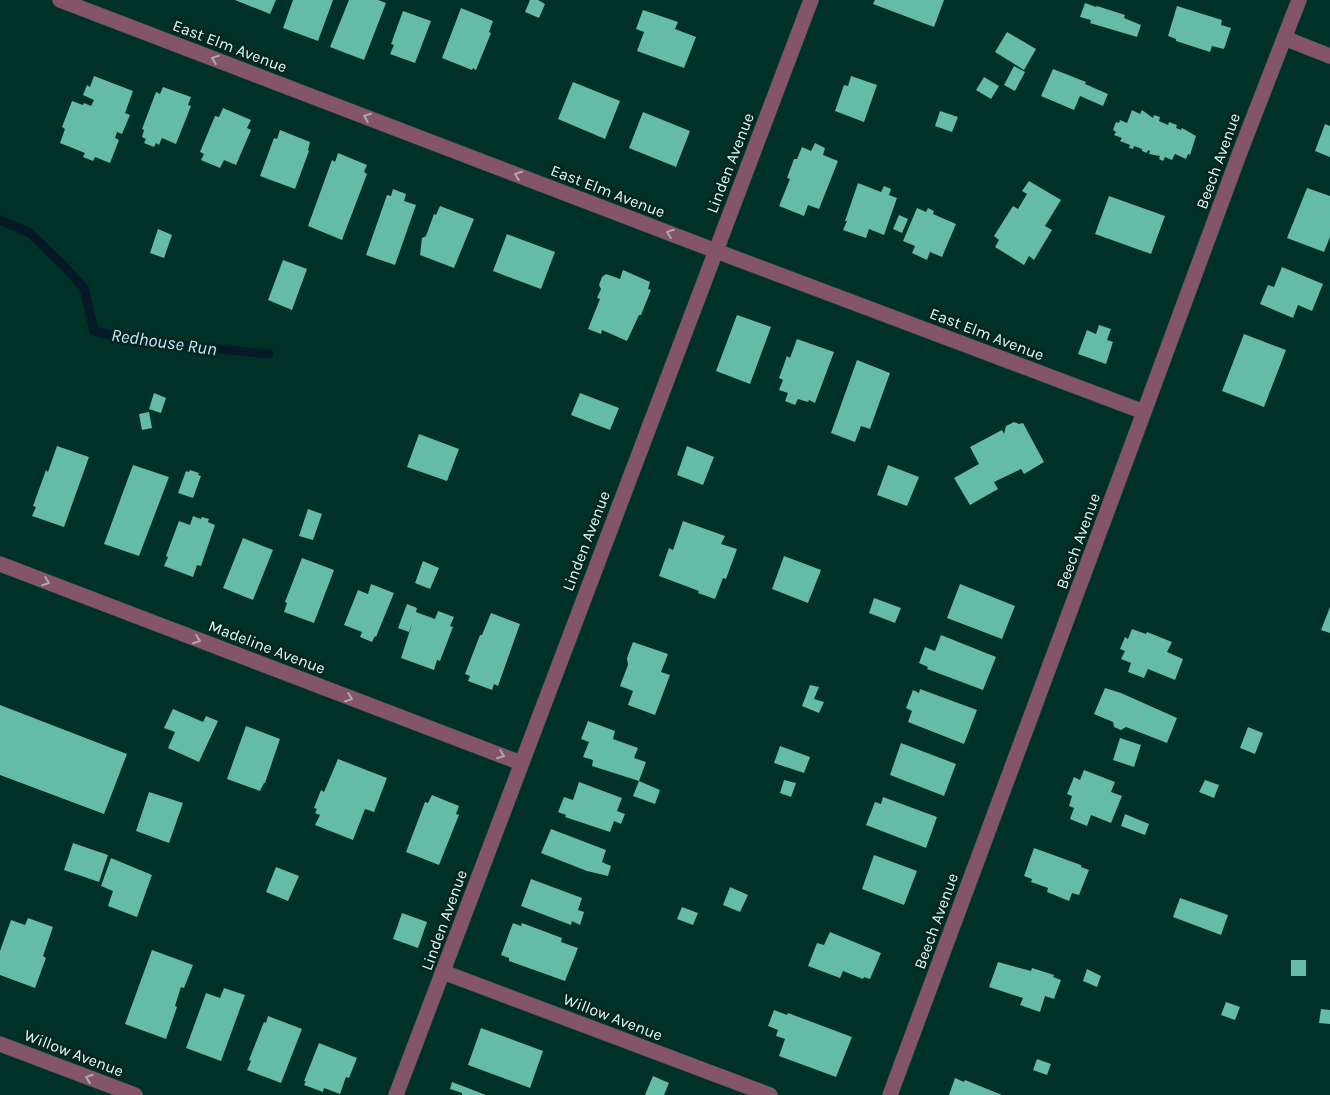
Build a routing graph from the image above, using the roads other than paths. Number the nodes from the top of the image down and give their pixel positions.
1 (60, 0) edge
2 (811, 0) edge
3 (1299, 0) edge
4 (1284, 38) junction
5 (1330, 56) edge
6 (716, 251) junction
7 (1144, 412) junction
8 (0, 564) edge
9 (521, 763) junction
10 (443, 972) junction
11 (0, 1044) edge
12 (135, 1095) edge
13 (396, 1095) edge
14 (770, 1095) edge
15 (890, 1095) edge

6 -> 1 street, East Elm Avenue
2 - 6 street, Linden Avenue
3 - 4 street, Beech Avenue
4 - 5 street
4 - 7 street, Beech Avenue
6 - 7 street, East Elm Avenue
6 - 9 street, Linden Avenue
7 - 15 street, Beech Avenue
8 -> 9 street, Madeline Avenue
9 - 10 street, Linden Avenue
10 - 13 street, Linden Avenue
10 - 14 street, Willow Avenue
12 -> 11 street, Willow Avenue

